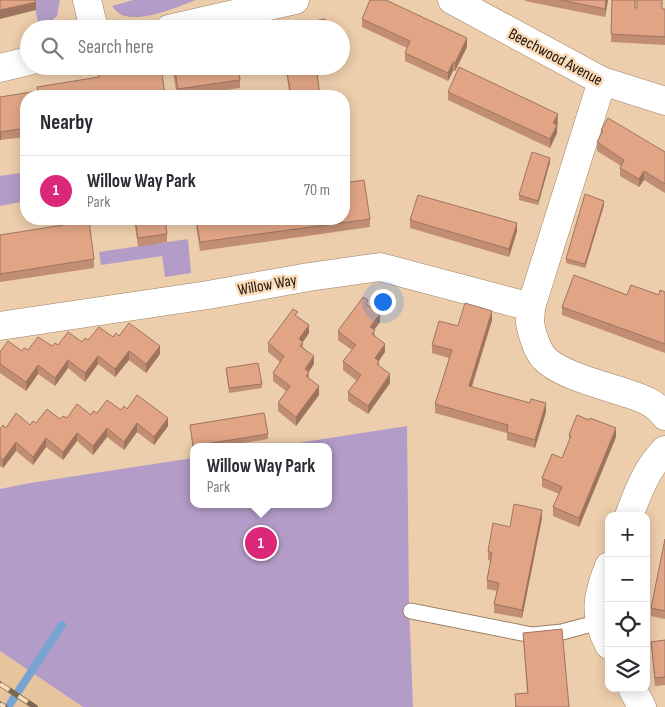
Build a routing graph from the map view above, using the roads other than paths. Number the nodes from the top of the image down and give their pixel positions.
1 (87, 0) edge
2 (294, 0) edge
3 (452, 0) edge
4 (92, 20) edge
5 (208, 20) edge
6 (20, 63) edge
7 (0, 68) edge
8 (602, 81) junction
9 (665, 101) edge
10 (531, 307) junction
11 (0, 326) edge
12 (665, 416) edge
13 (665, 450) edge
14 (631, 512) edge
15 (605, 575) edge
16 (411, 611) dead end
17 (604, 633) edge
18 (634, 692) edge
19 (642, 707) edge

1 - 4 street
2 - 5 street
3 - 8 street, Beechwood Avenue
6 - 7 street
8 - 9 street, Beechwood Avenue
8 - 10 street
10 - 11 street, Willow Way
10 - 12 street
13 - 14 street
15 - 17 street
16 - 17 lane
18 - 19 street

